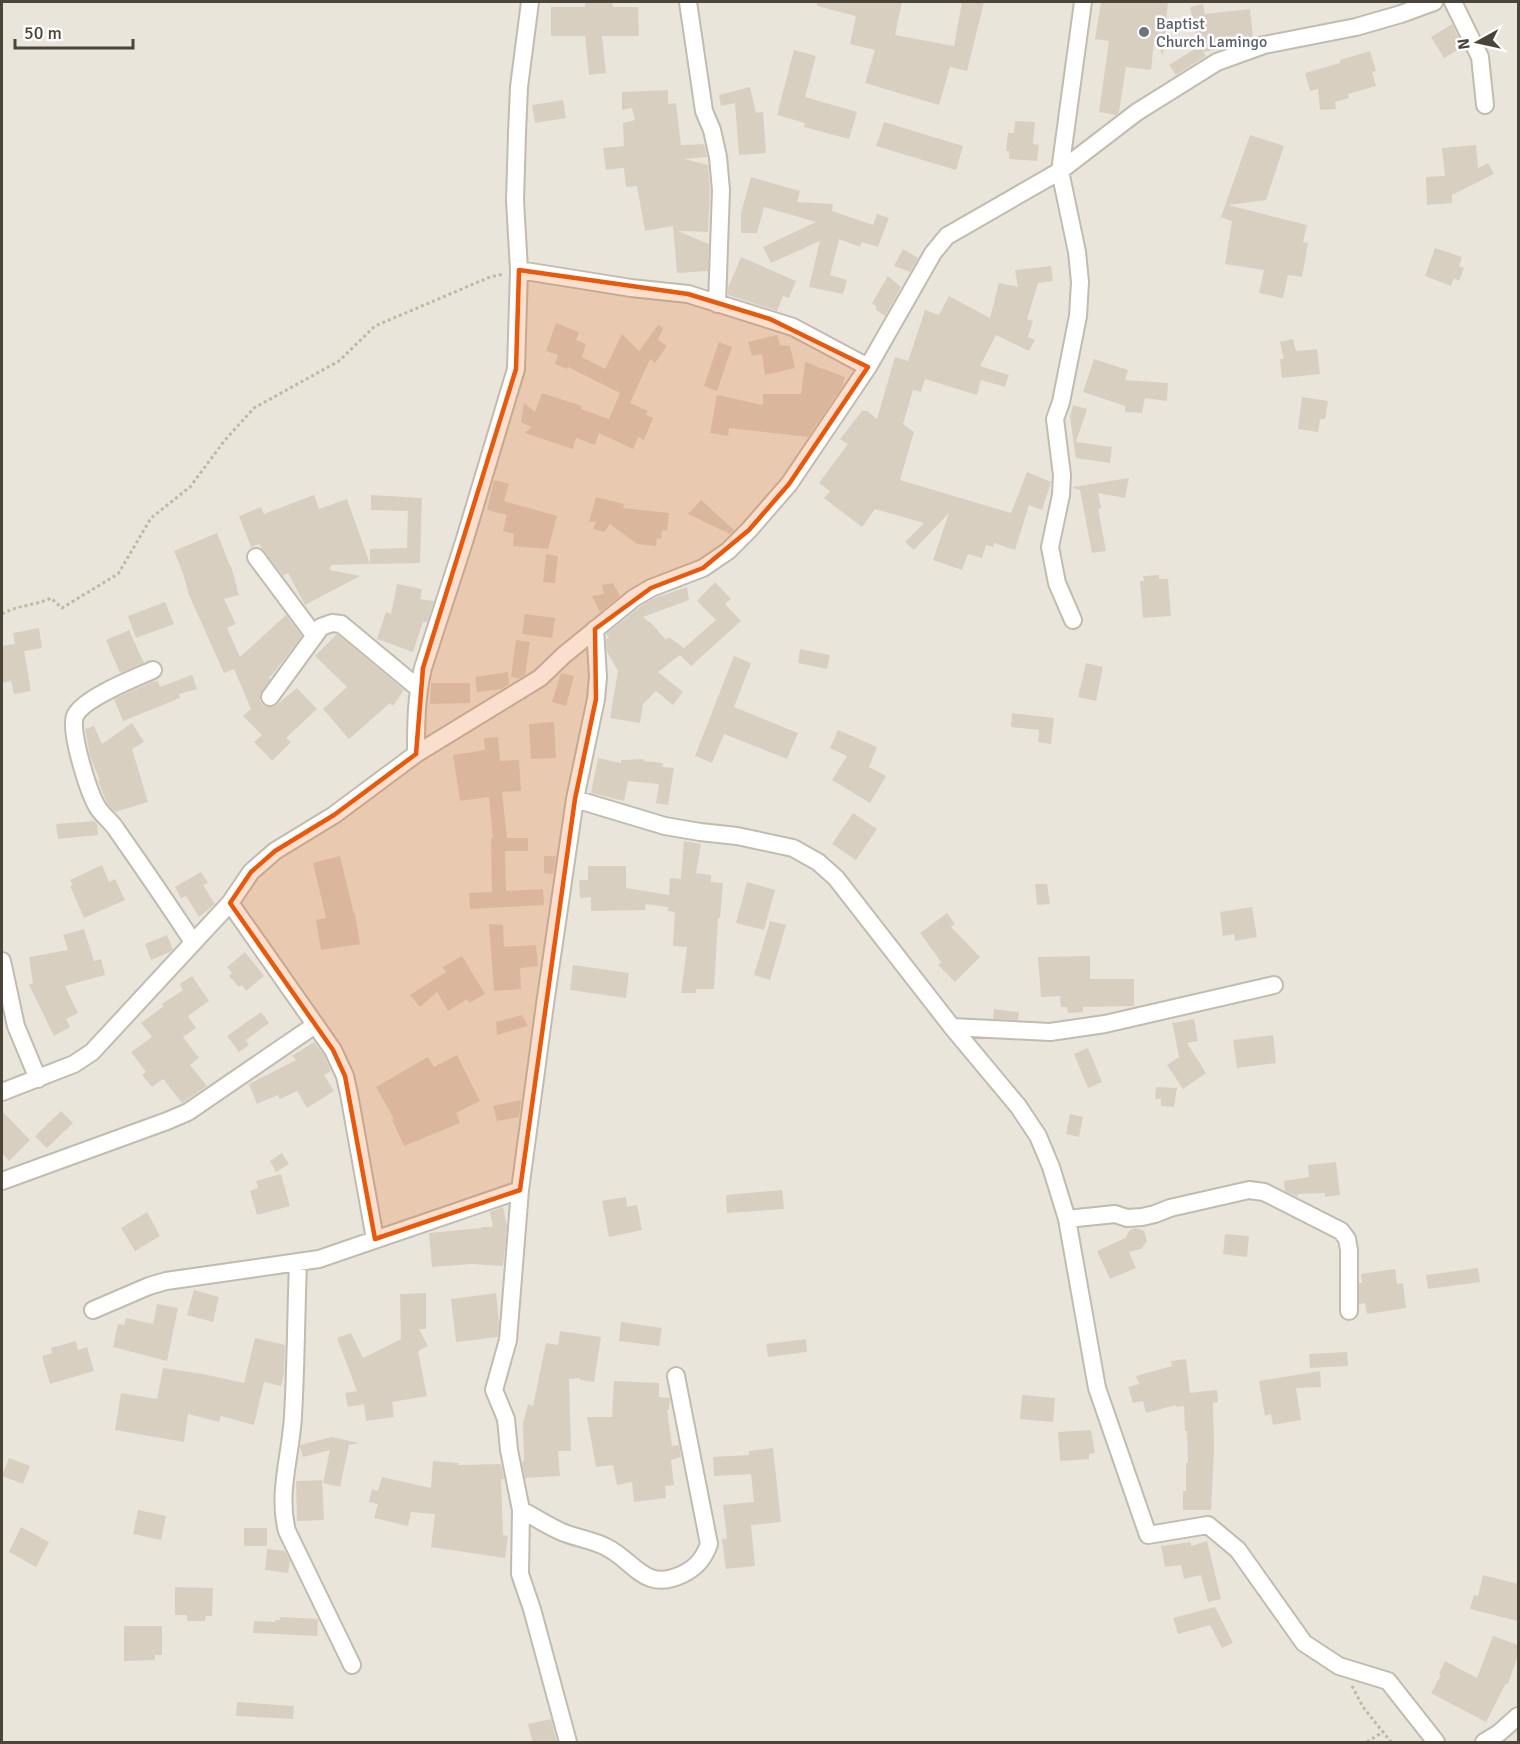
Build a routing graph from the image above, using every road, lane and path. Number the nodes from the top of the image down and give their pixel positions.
1 (688, 2) edge
2 (1083, 2) edge
3 (1434, 2) edge
4 (1453, 2) edge
5 (532, 5) edge
6 (1485, 105) dead end
7 (1060, 171) junction
8 (519, 270) junction
9 (717, 304) junction
10 (868, 367) junction
11 (256, 557) dead end
12 (2, 614) edge
13 (1073, 620) dead end
14 (595, 629) junction
15 (314, 635) junction
16 (153, 670) dead end
17 (418, 688) junction
18 (270, 697) dead end
19 (416, 754) junction
20 (575, 799) junction
21 (230, 903) junction
22 (193, 942) junction
23 (2, 961) edge
24 (1274, 986) dead end
25 (315, 1025) junction
26 (952, 1027) junction
27 (38, 1079) junction
28 (2, 1092) edge
29 (2, 1181) edge
30 (520, 1190) junction
31 (1067, 1218) junction
32 (375, 1239) junction
33 (298, 1263) junction
34 (93, 1310) dead end
35 (1349, 1311) dead end
36 (676, 1376) dead end
37 (521, 1510) junction
38 (352, 1665) dead end
39 (1344, 1668) junction
40 (1518, 1716) edge
41 (1383, 1732) junction
42 (568, 1743) edge
43 (1367, 1743) edge
44 (1391, 1743) edge
45 (1436, 1743) edge
46 (1484, 1743) edge

1 - 9 street
2 - 7 street
3 - 7 street
4 - 6 street
5 - 8 street
7 - 10 street
7 - 13 street
8 - 9 street
8 - 12 path
8 - 17 street
9 - 10 street
10 - 14 street
11 - 15 street
14 - 19 street
14 - 20 street
15 - 17 street
15 - 18 street
16 - 22 street
17 - 19 street
19 - 21 street
20 - 26 street
20 - 30 street
21 - 22 street
21 - 25 street
22 - 27 street
23 - 27 street
24 - 26 street
25 - 29 street
25 - 32 street
26 - 31 street
27 - 28 street
30 - 32 street
30 - 37 street
31 - 35 street
31 - 39 street
32 - 33 street
33 - 34 street
33 - 38 street
36 - 37 street
37 - 42 street
39 - 41 path
39 - 45 street
40 - 46 street
41 - 43 path
41 - 44 path

